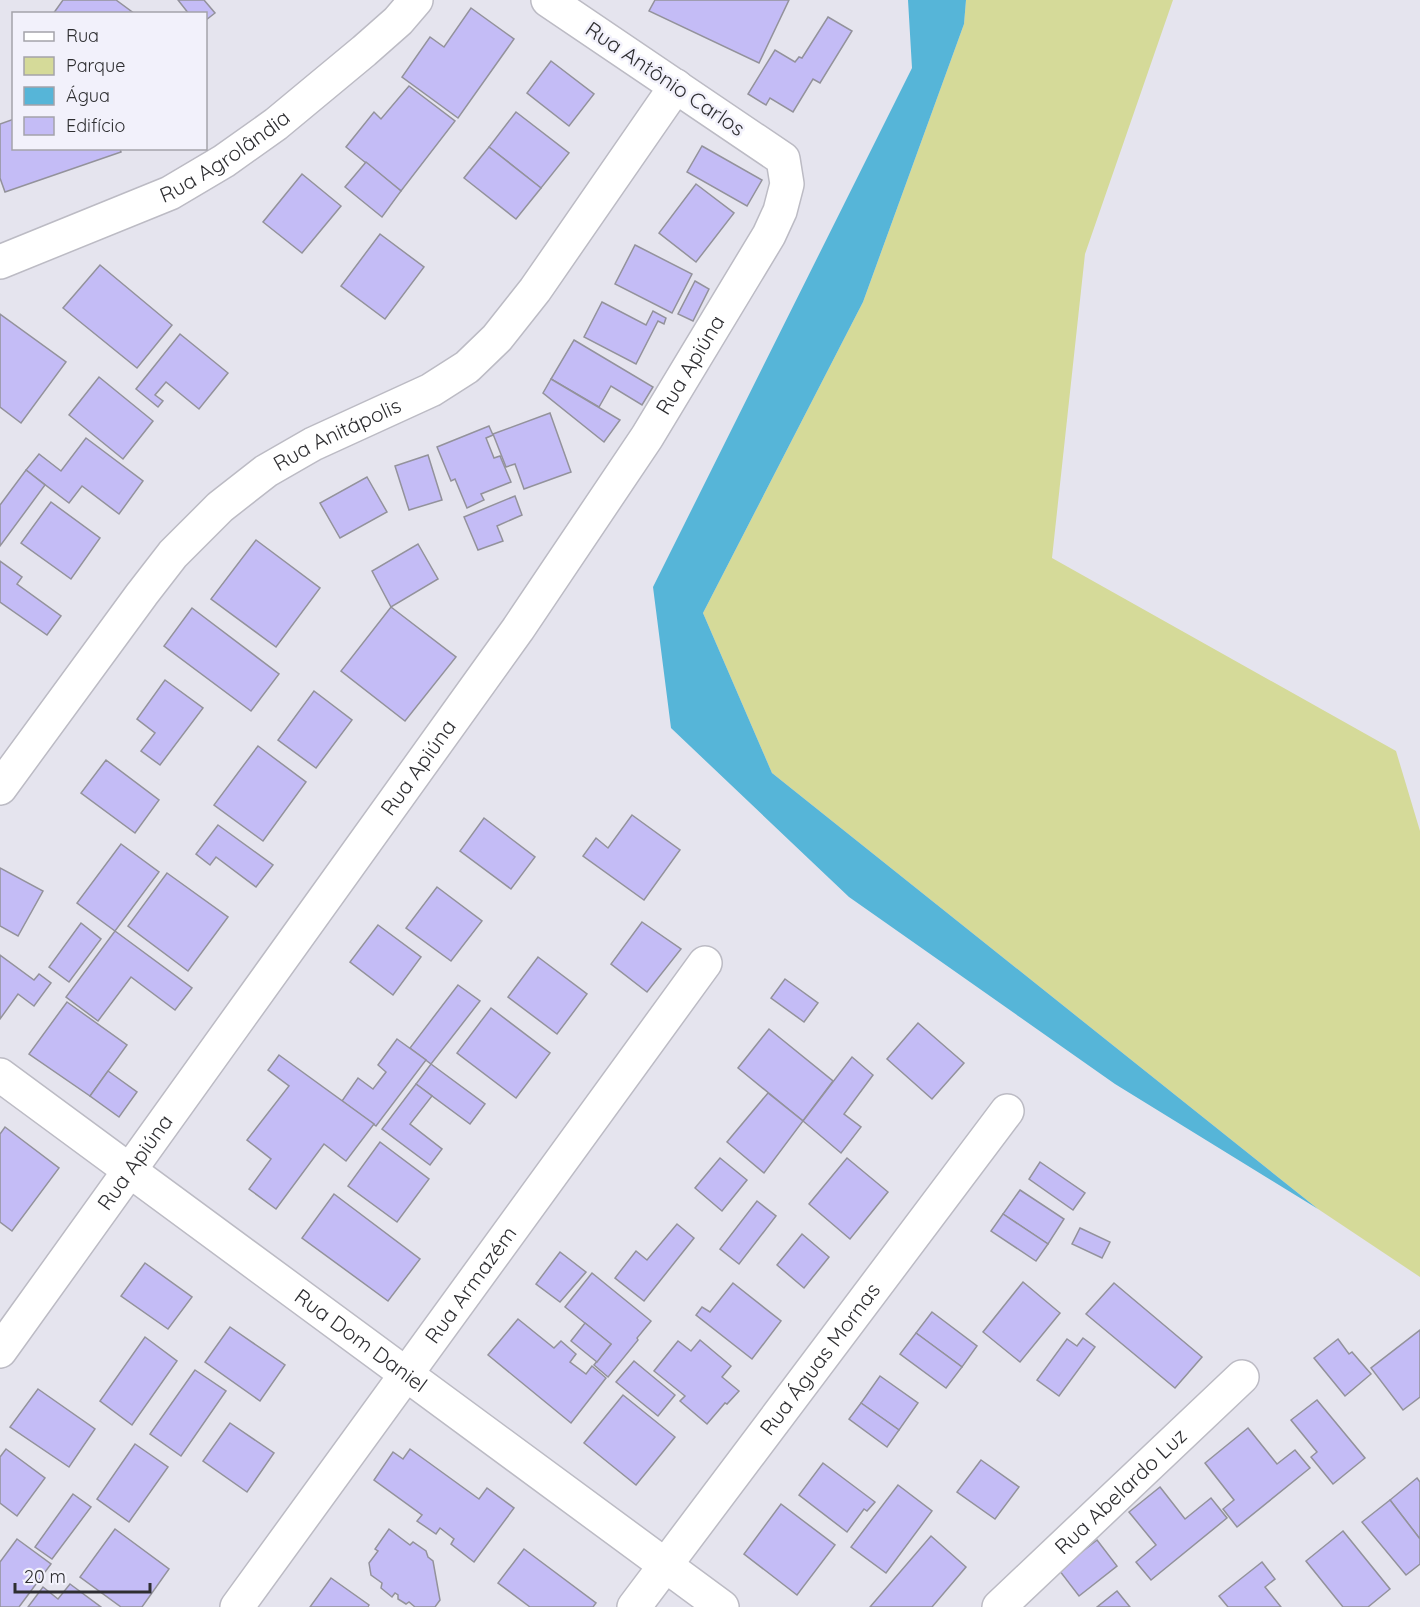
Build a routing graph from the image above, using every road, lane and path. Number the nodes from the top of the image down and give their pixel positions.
1 (416, 0) edge
2 (548, 0) edge
3 (676, 86) junction
4 (783, 159) joint
5 (0, 262) edge
6 (0, 788) edge
7 (705, 963) dead end
8 (0, 1075) edge
9 (1007, 1111) dead end
10 (129, 1171) junction
11 (0, 1351) edge
12 (406, 1374) junction
13 (1242, 1377) dead end
14 (666, 1565) junction
15 (237, 1607) edge
16 (634, 1607) edge
17 (722, 1607) edge
18 (999, 1607) edge

1 - 5 street, Rua Agrolândia
2 - 3 street, Rua Antônio Carlos
3 - 4 street, Rua Antônio Carlos
3 - 6 street, Rua Anitápolis
4 - 10 street, Rua Apiúna
7 - 12 street, Rua Armazém
8 - 10 street, Rua Dom Daniel
9 - 14 street, Rua Águas Mornas
10 - 11 street, Rua Apiúna
10 - 12 street, Rua Dom Daniel
12 - 14 street, Rua Dom Daniel
12 - 15 street, Rua Armazém
13 - 18 street, Rua Abelardo Luz
14 - 16 street, Rua Águas Mornas
14 - 17 street, Rua Dom Daniel

